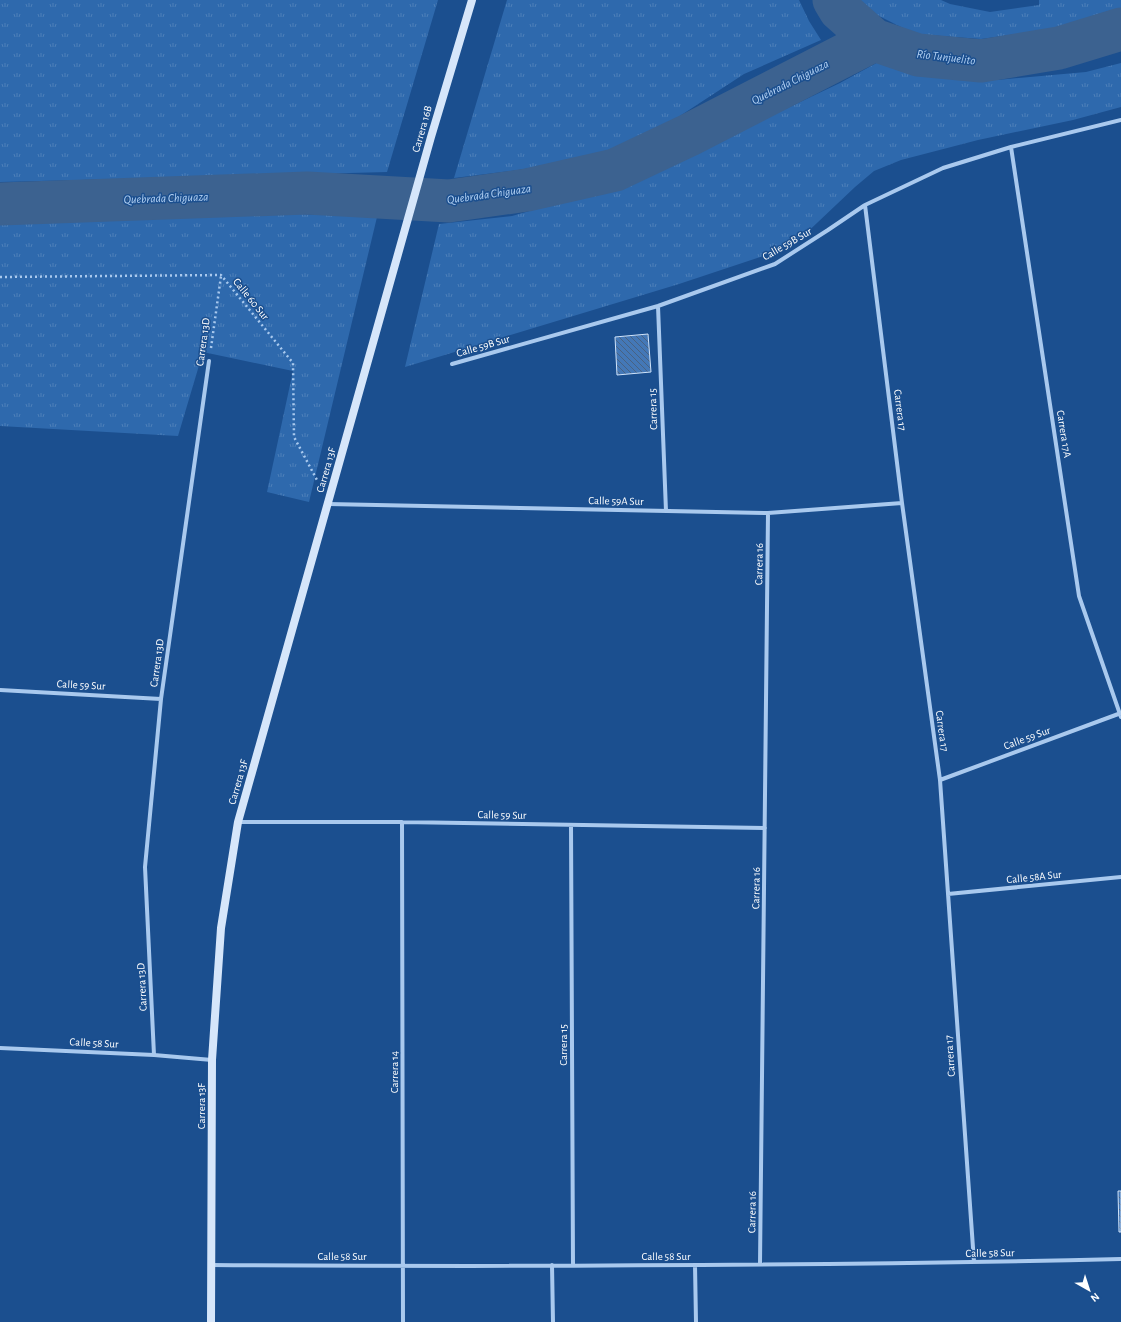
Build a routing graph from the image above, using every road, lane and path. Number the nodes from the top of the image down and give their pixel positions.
1 (472, 0) edge
2 (1121, 120) edge
3 (1011, 148) junction
4 (865, 205) junction
5 (396, 266) joint
6 (221, 276) junction
7 (0, 278) edge
8 (658, 306) junction
9 (209, 361) joint
10 (452, 364) dead end
11 (319, 484) dead end
12 (902, 503) junction
13 (328, 504) junction
14 (666, 511) junction
15 (768, 513) junction
16 (0, 690) edge
17 (161, 699) junction
18 (1121, 714) edge
19 (940, 780) junction
20 (238, 822) junction
21 (402, 822) junction
22 (571, 825) junction
23 (765, 828) junction
24 (1121, 877) edge
25 (948, 894) junction
26 (0, 1048) edge
27 (154, 1055) junction
28 (212, 1060) junction
29 (1121, 1259) edge
30 (974, 1262) junction
31 (760, 1264) junction
32 (211, 1265) junction
33 (403, 1265) junction
34 (552, 1265) junction
35 (573, 1265) junction
36 (695, 1265) junction
37 (211, 1322) edge
38 (403, 1322) edge
39 (553, 1322) edge
40 (696, 1322) edge

1 - 5 street, Carrera 16B
2 - 3 street, Calle 59B Sur
3 - 4 street, Calle 59B Sur
3 - 18 street, Carrera 17A
4 - 8 street, Calle 59B Sur
4 - 12 street, Carrera 17
5 - 13 street, Carrera 13F
6 - 7 path, Calle 60 Sur
6 - 9 path, Carrera 13D
6 - 11 path, Calle 60 Sur
8 - 10 street, Calle 59B Sur
8 - 14 street, Carrera 15
9 - 17 street, Carrera 13D
12 - 15 street, Calle 59A Sur
12 - 19 street, Carrera 17
13 - 14 street, Calle 59A Sur
13 - 20 street, Carrera 13F
14 - 15 street, Calle 59A Sur
15 - 23 street, Carrera 16
16 - 17 street, Calle 59 Sur
17 - 27 street, Carrera 13D
18 - 19 street, Calle 59 Sur
19 - 25 street, Carrera 17
20 - 21 street, Calle 59 Sur
20 - 28 street, Carrera 13F
21 - 22 street, Calle 59 Sur
21 - 33 street, Carrera 14
22 - 23 street, Calle 59 Sur
22 - 35 street, Carrera 15
23 - 31 street, Carrera 16
24 - 25 street, Calle 58A Sur
25 - 30 street, Carrera 17
26 - 27 street, Calle 58 Sur
27 - 28 street, Calle 58 Sur
28 - 32 street, Carrera 13F
29 - 30 street, Calle 58 Sur
30 - 31 street, Calle 58 Sur
31 - 36 street, Calle 58 Sur
32 - 33 street, Calle 58 Sur
32 - 37 street, Carrera 13F
33 - 34 street, Calle 58 Sur
33 - 38 street, Carrera 14
34 - 35 street, Calle 58 Sur
34 - 39 street
35 - 36 street, Calle 58 Sur
36 - 40 street

